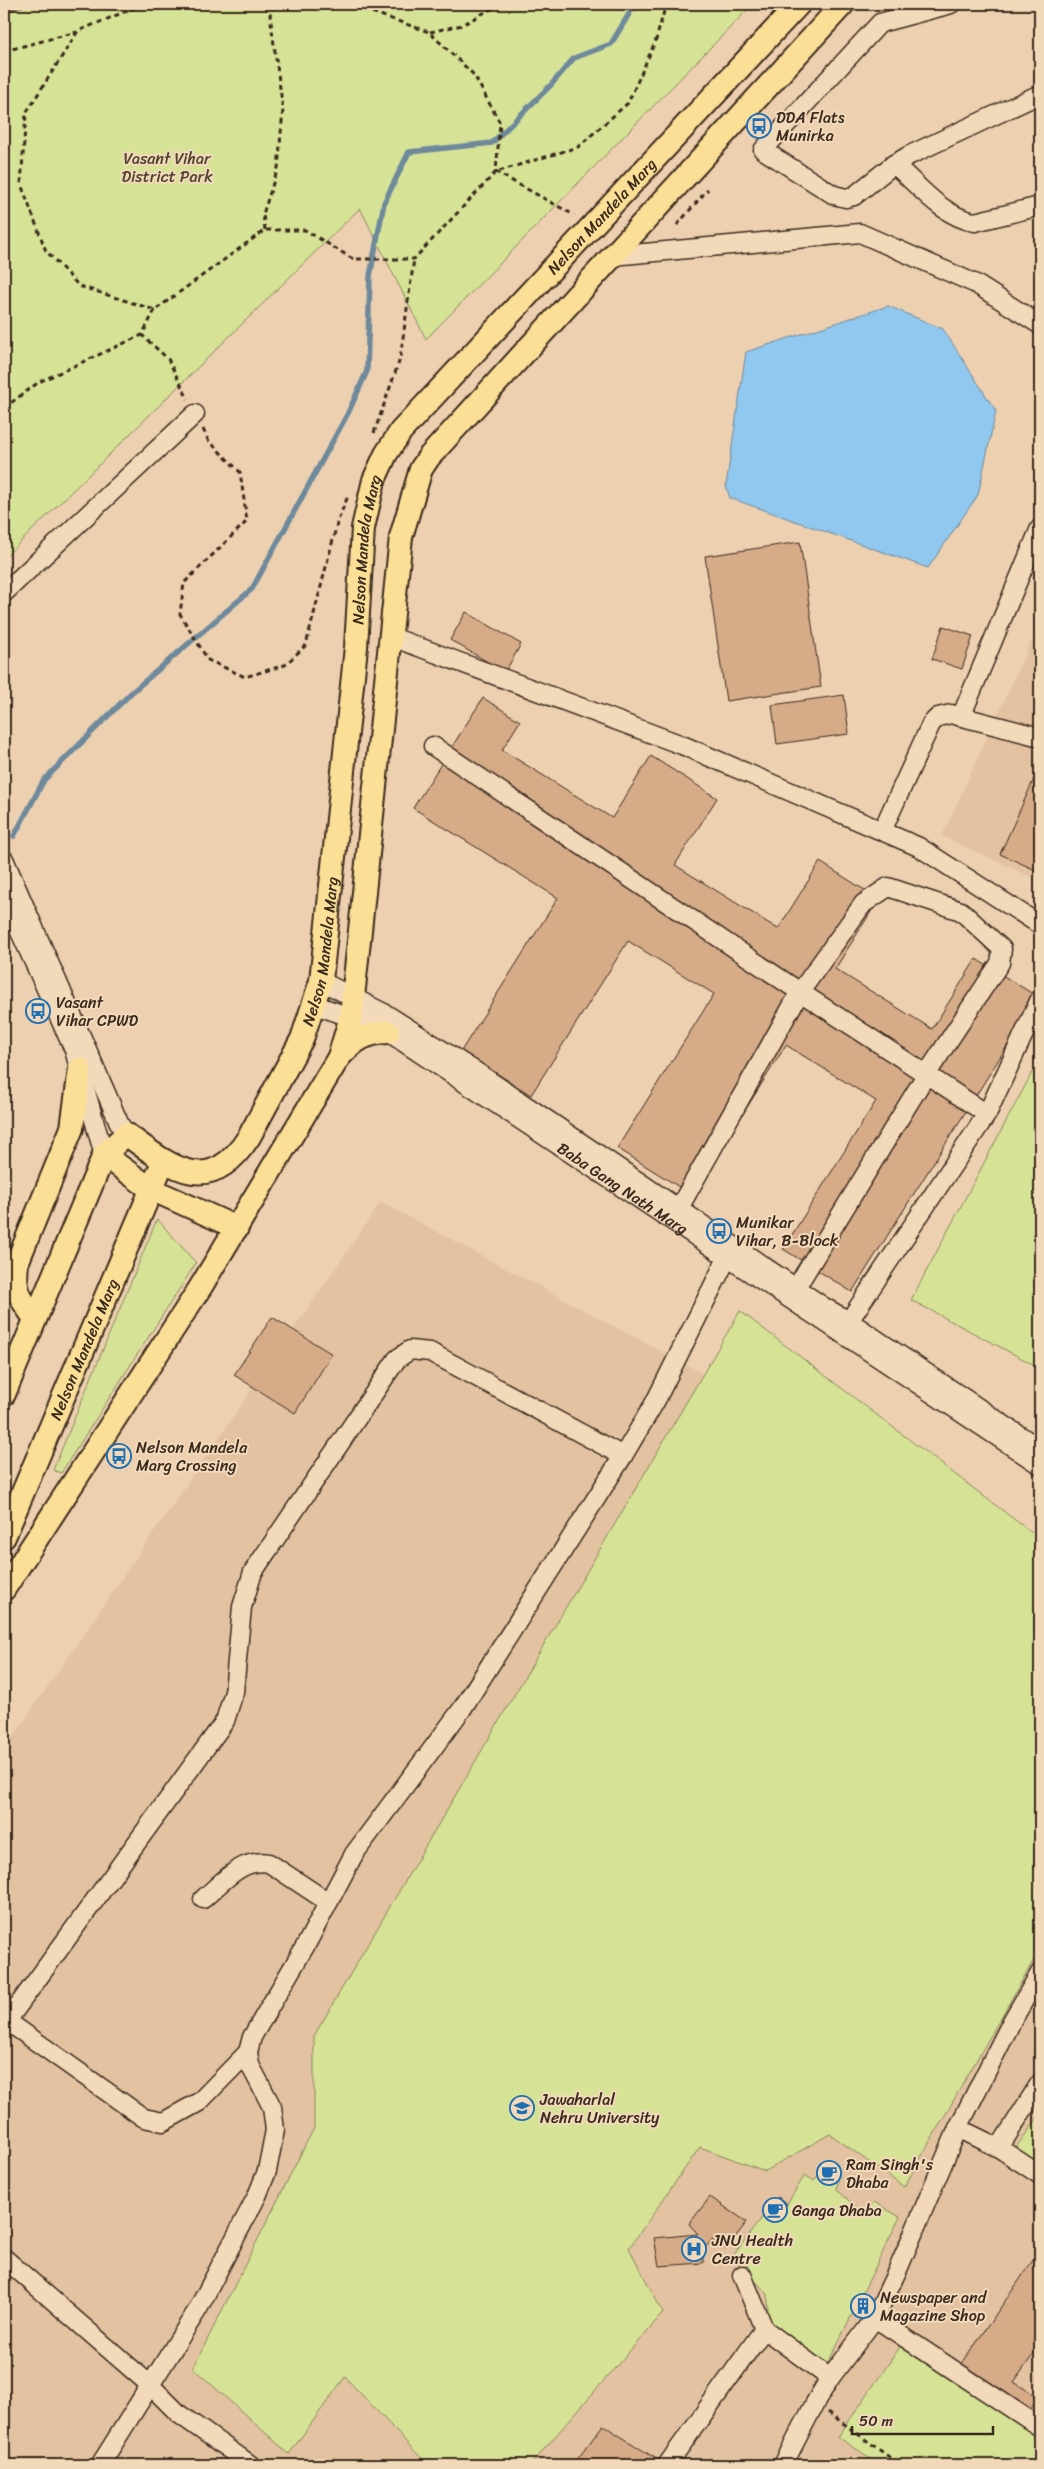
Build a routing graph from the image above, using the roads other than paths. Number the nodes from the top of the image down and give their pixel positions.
1 (800, 4) edge
2 (843, 4) edge
3 (951, 4) edge
4 (1040, 94) edge
5 (894, 164) junction
6 (1040, 206) edge
7 (612, 256) junction
8 (1040, 325) edge
9 (195, 414) road end
10 (1040, 528) edge
11 (1034, 559) edge
12 (4, 593) edge
13 (392, 637) junction
14 (961, 717) junction
15 (1040, 737) edge
16 (433, 746) dead end
17 (882, 831) junction
18 (4, 859) edge
19 (4, 897) edge
20 (1040, 925) edge
21 (321, 981) junction
22 (800, 992) junction
23 (1040, 998) edge
24 (314, 1005) junction
25 (352, 1007) junction
26 (388, 1032) junction
27 (339, 1057) junction
28 (926, 1075) junction
29 (82, 1077) junction
30 (987, 1114) junction
31 (123, 1130) junction
32 (104, 1155) junction
33 (163, 1162) junction
34 (151, 1189) junction
35 (678, 1208) junction
36 (237, 1228) junction
37 (727, 1258) junction
38 (802, 1278) dead end
39 (35, 1319) junction
40 (847, 1328) junction
41 (4, 1394) edge
42 (1040, 1449) edge
43 (623, 1456) junction
44 (1040, 1465) edge
45 (4, 1537) edge
46 (4, 1589) edge
47 (203, 1899) dead end
48 (328, 1902) junction
49 (1040, 1973) edge
50 (6, 2025) edge
51 (248, 2052) junction
52 (1040, 2083) edge
53 (958, 2128) junction
54 (999, 2148) junction
55 (1040, 2175) edge
56 (4, 2258) edge
57 (742, 2275) dead end
58 (875, 2318) junction
59 (764, 2329) junction
60 (830, 2378) junction
61 (149, 2384) junction
62 (1040, 2427) edge
63 (100, 2465) edge
64 (251, 2465) edge
65 (667, 2465) edge
66 (783, 2465) edge

1 - 21 main road, Nelson Mandela Marg
2 - 7 main road, Nelson Mandela Marg
3 - 5 street
4 - 5 street
5 - 6 street
7 - 8 street
7 - 13 main road, Nelson Mandela Marg
9 - 12 street
10 - 11 street
11 - 14 street
13 - 17 street
13 - 25 main road, Nelson Mandela Marg
14 - 15 street
14 - 17 street
16 - 22 street
17 - 20 street
18 - 31 street
19 - 29 street
21 - 24 main road, Nelson Mandela Marg
21 - 25 street
22 - 28 street
22 - 28 street
22 - 35 street
23 - 30 street
24 - 25 street
24 - 33 main road, Nelson Mandela Marg
25 - 26 street, Baba Gang Nath Marg
25 - 27 main road, Nelson Mandela Marg
25 - 35 street, Baba Gang Nath Marg
26 - 27 main road
26 - 37 street, Baba Gang Nath Marg
27 - 36 main road
28 - 30 street
28 - 38 street
29 - 32 street
29 - 39 main road
30 - 40 street
31 - 32 main road
31 - 33 main road, Nelson Mandela Marg
32 - 34 main road
32 - 39 main road
33 - 34 main road, Nelson Mandela Marg
34 - 36 main road
34 - 45 main road, Nelson Mandela Marg
35 - 40 street, Baba Gang Nath Marg
36 - 46 main road
37 - 40 street, Baba Gang Nath Marg
37 - 43 street
39 - 41 main road
40 - 42 street, Baba Gang Nath Marg
40 - 44 street, Baba Gang Nath Marg
43 - 48 street
43 - 50 street
47 - 48 street
48 - 51 street
49 - 53 street
50 - 51 street
51 - 61 street
52 - 54 street
53 - 54 street
53 - 58 street
54 - 55 street
56 - 61 street
57 - 59 street
58 - 60 street
58 - 62 street
59 - 60 street
59 - 65 street
60 - 66 street
61 - 63 street
61 - 64 street

